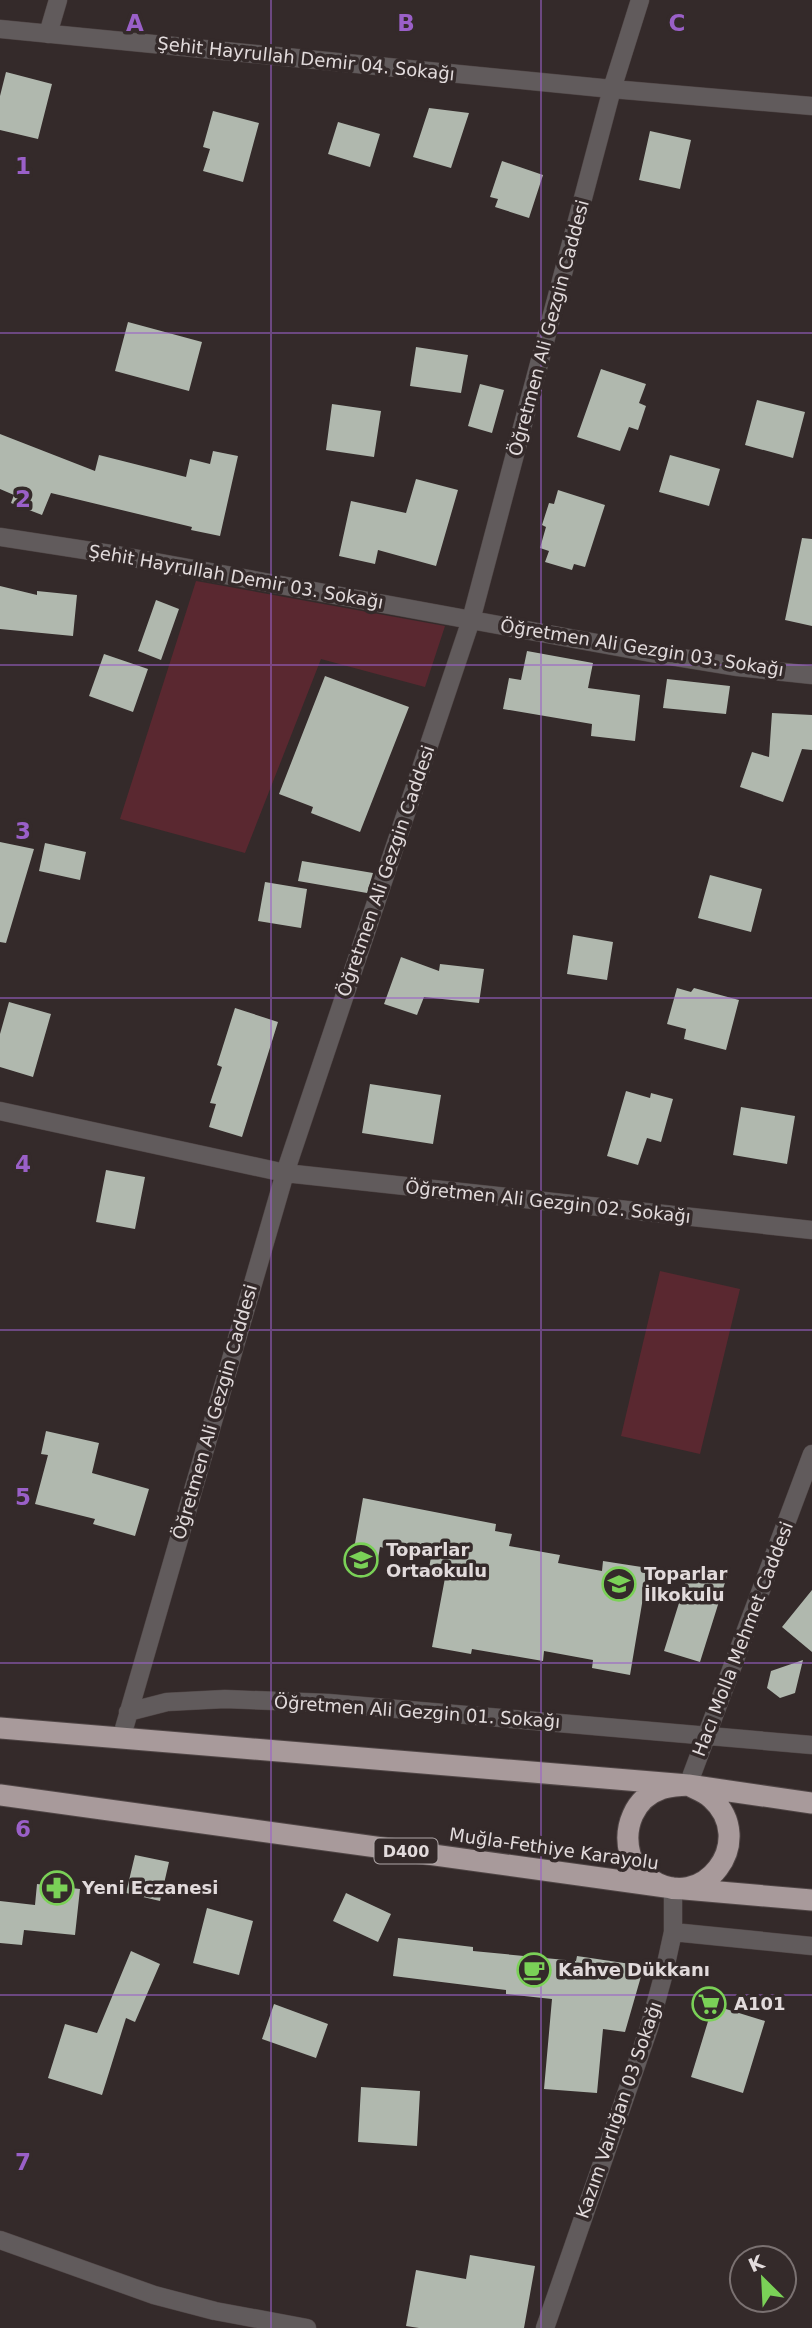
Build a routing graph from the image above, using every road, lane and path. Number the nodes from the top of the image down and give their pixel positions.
1 (58, 0) edge
2 (640, 0) edge
3 (0, 29) edge
4 (48, 34) junction
5 (612, 89) junction
6 (812, 106) edge
7 (0, 537) edge
8 (471, 620) junction
9 (812, 675) edge
10 (0, 1111) edge
11 (285, 1173) junction
12 (812, 1230) edge
13 (812, 1454) edge
14 (128, 1712) junction
15 (0, 1728) edge
16 (706, 1736) junction
17 (121, 1739) junction
18 (812, 1745) edge
19 (688, 1784) junction
20 (0, 1795) edge
21 (812, 1803) edge
22 (673, 1888) junction
23 (812, 1900) edge
24 (673, 1932) junction
25 (812, 1946) edge
26 (0, 2240) edge
27 (307, 2328) edge
28 (545, 2328) edge

1 - 4 street
2 - 5 street, Öğretmen Ali Gezgin Caddesi
3 - 4 street, Şehit Hayrullah Demir 04. Sokağı
4 - 5 street, Şehit Hayrullah Demir 04. Sokağı
5 - 6 street, Şehit Hayrullah Demir 04. Sokağı
5 - 8 street, Öğretmen Ali Gezgin Caddesi
7 - 8 street, Şehit Hayrullah Demir 03. Sokağı
8 - 9 street, Öğretmen Ali Gezgin 03. Sokağı
8 - 11 street, Öğretmen Ali Gezgin Caddesi
10 - 11 street, Öğretmen Ali Gezgin 02. Sokağı
11 - 12 street, Öğretmen Ali Gezgin 02. Sokağı
11 - 14 street, Öğretmen Ali Gezgin Caddesi
13 - 16 street, Hacı Molla Mehmet Caddesi
14 - 16 street, Öğretmen Ali Gezgin 01. Sokağı
14 - 17 street, Öğretmen Ali Gezgin Caddesi
15 - 17 highway
16 - 18 street, Öğretmen Ali Gezgin 01. Sokağı
16 - 19 street, Hacı Molla Mehmet Caddesi
17 - 19 highway
19 - 21 highway
19 - 22 highway
19 - 22 highway
20 - 22 highway, Muğla-Fethiye Karayolu / D400
22 - 23 highway, Muğla-Fethiye Karayolu / D400
22 - 24 street, Kazım Varlığan 03 Sokağı
24 - 25 street
24 - 28 street, Kazım Varlığan 03 Sokağı
26 - 27 street

